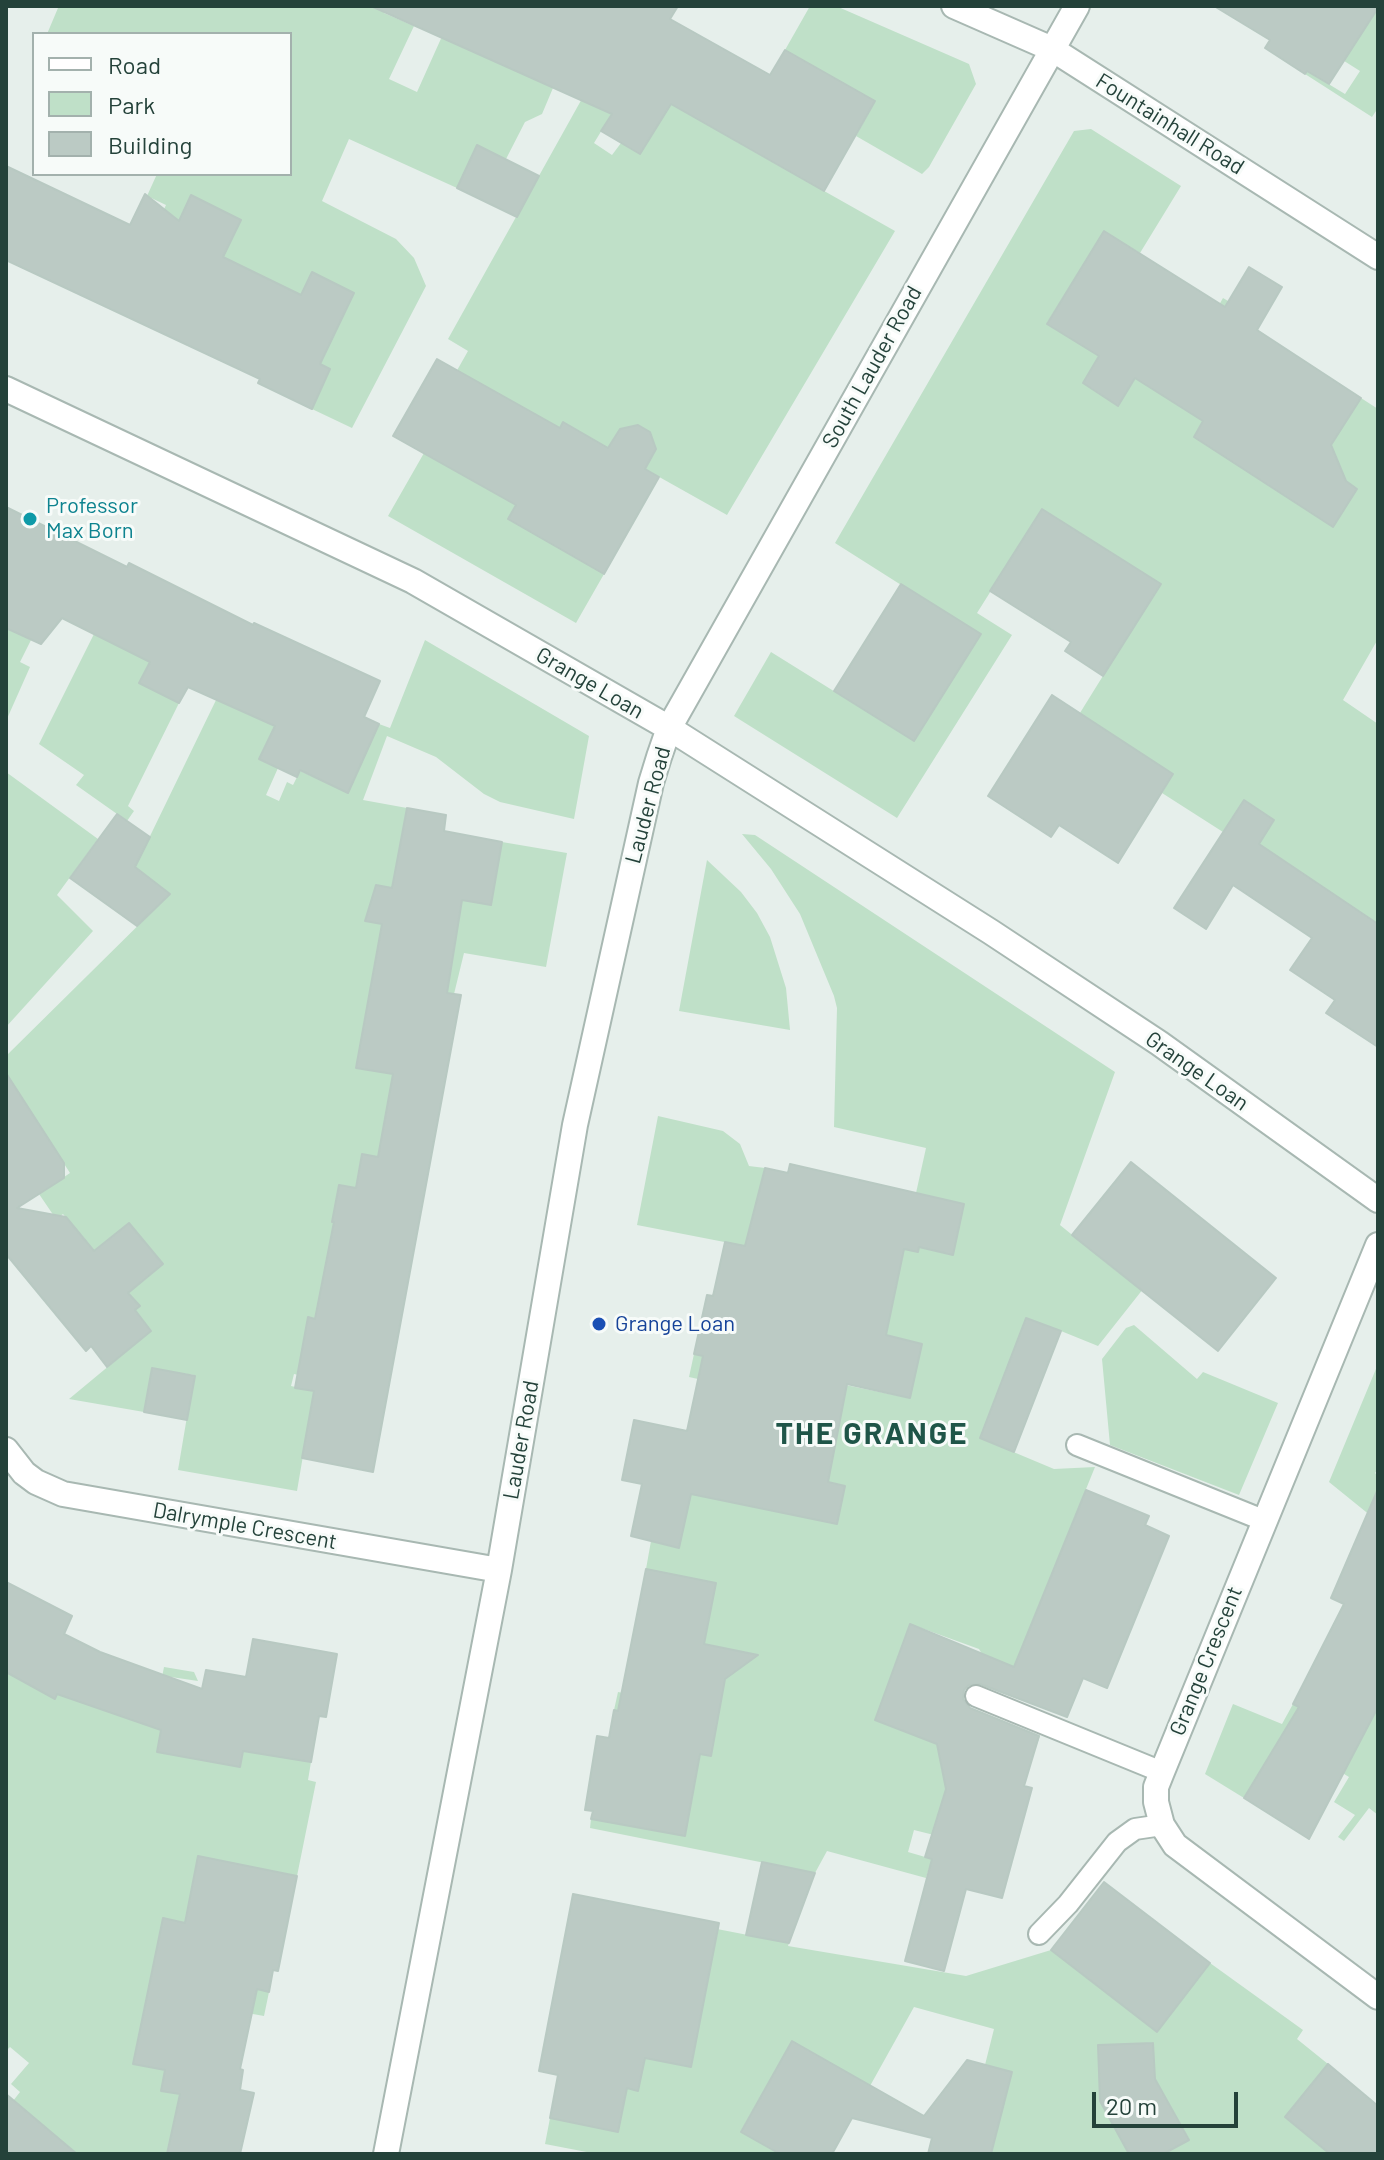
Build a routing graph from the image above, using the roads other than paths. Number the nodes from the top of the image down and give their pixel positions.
1 (954, 6) edge
2 (1077, 6) edge
3 (1052, 49) junction
4 (1378, 257) edge
5 (6, 389) edge
6 (669, 728) junction
7 (1378, 1200) edge
8 (1378, 1245) edge
9 (1077, 1445) dead end
10 (6, 1450) edge
11 (1263, 1520) junction
12 (499, 1570) junction
13 (976, 1696) dead end
14 (1162, 1772) junction
15 (1162, 1825) junction
16 (1039, 1934) dead end
17 (1378, 1997) edge
18 (386, 2154) edge

1 - 3 street, Fountainhall Road
2 - 3 street, South Lauder Road
3 - 4 street, Fountainhall Road
3 - 6 street, South Lauder Road
5 - 6 street, Grange Loan
6 - 7 street, Grange Loan
6 - 12 street, Lauder Road
8 - 11 street, Grange Crescent
9 - 11 lane
10 - 12 street, Dalrymple Crescent
11 - 14 street, Grange Crescent
12 - 18 street, Lauder Road
13 - 14 lane
14 - 15 street, Grange Crescent
15 - 16 lane
15 - 17 street

